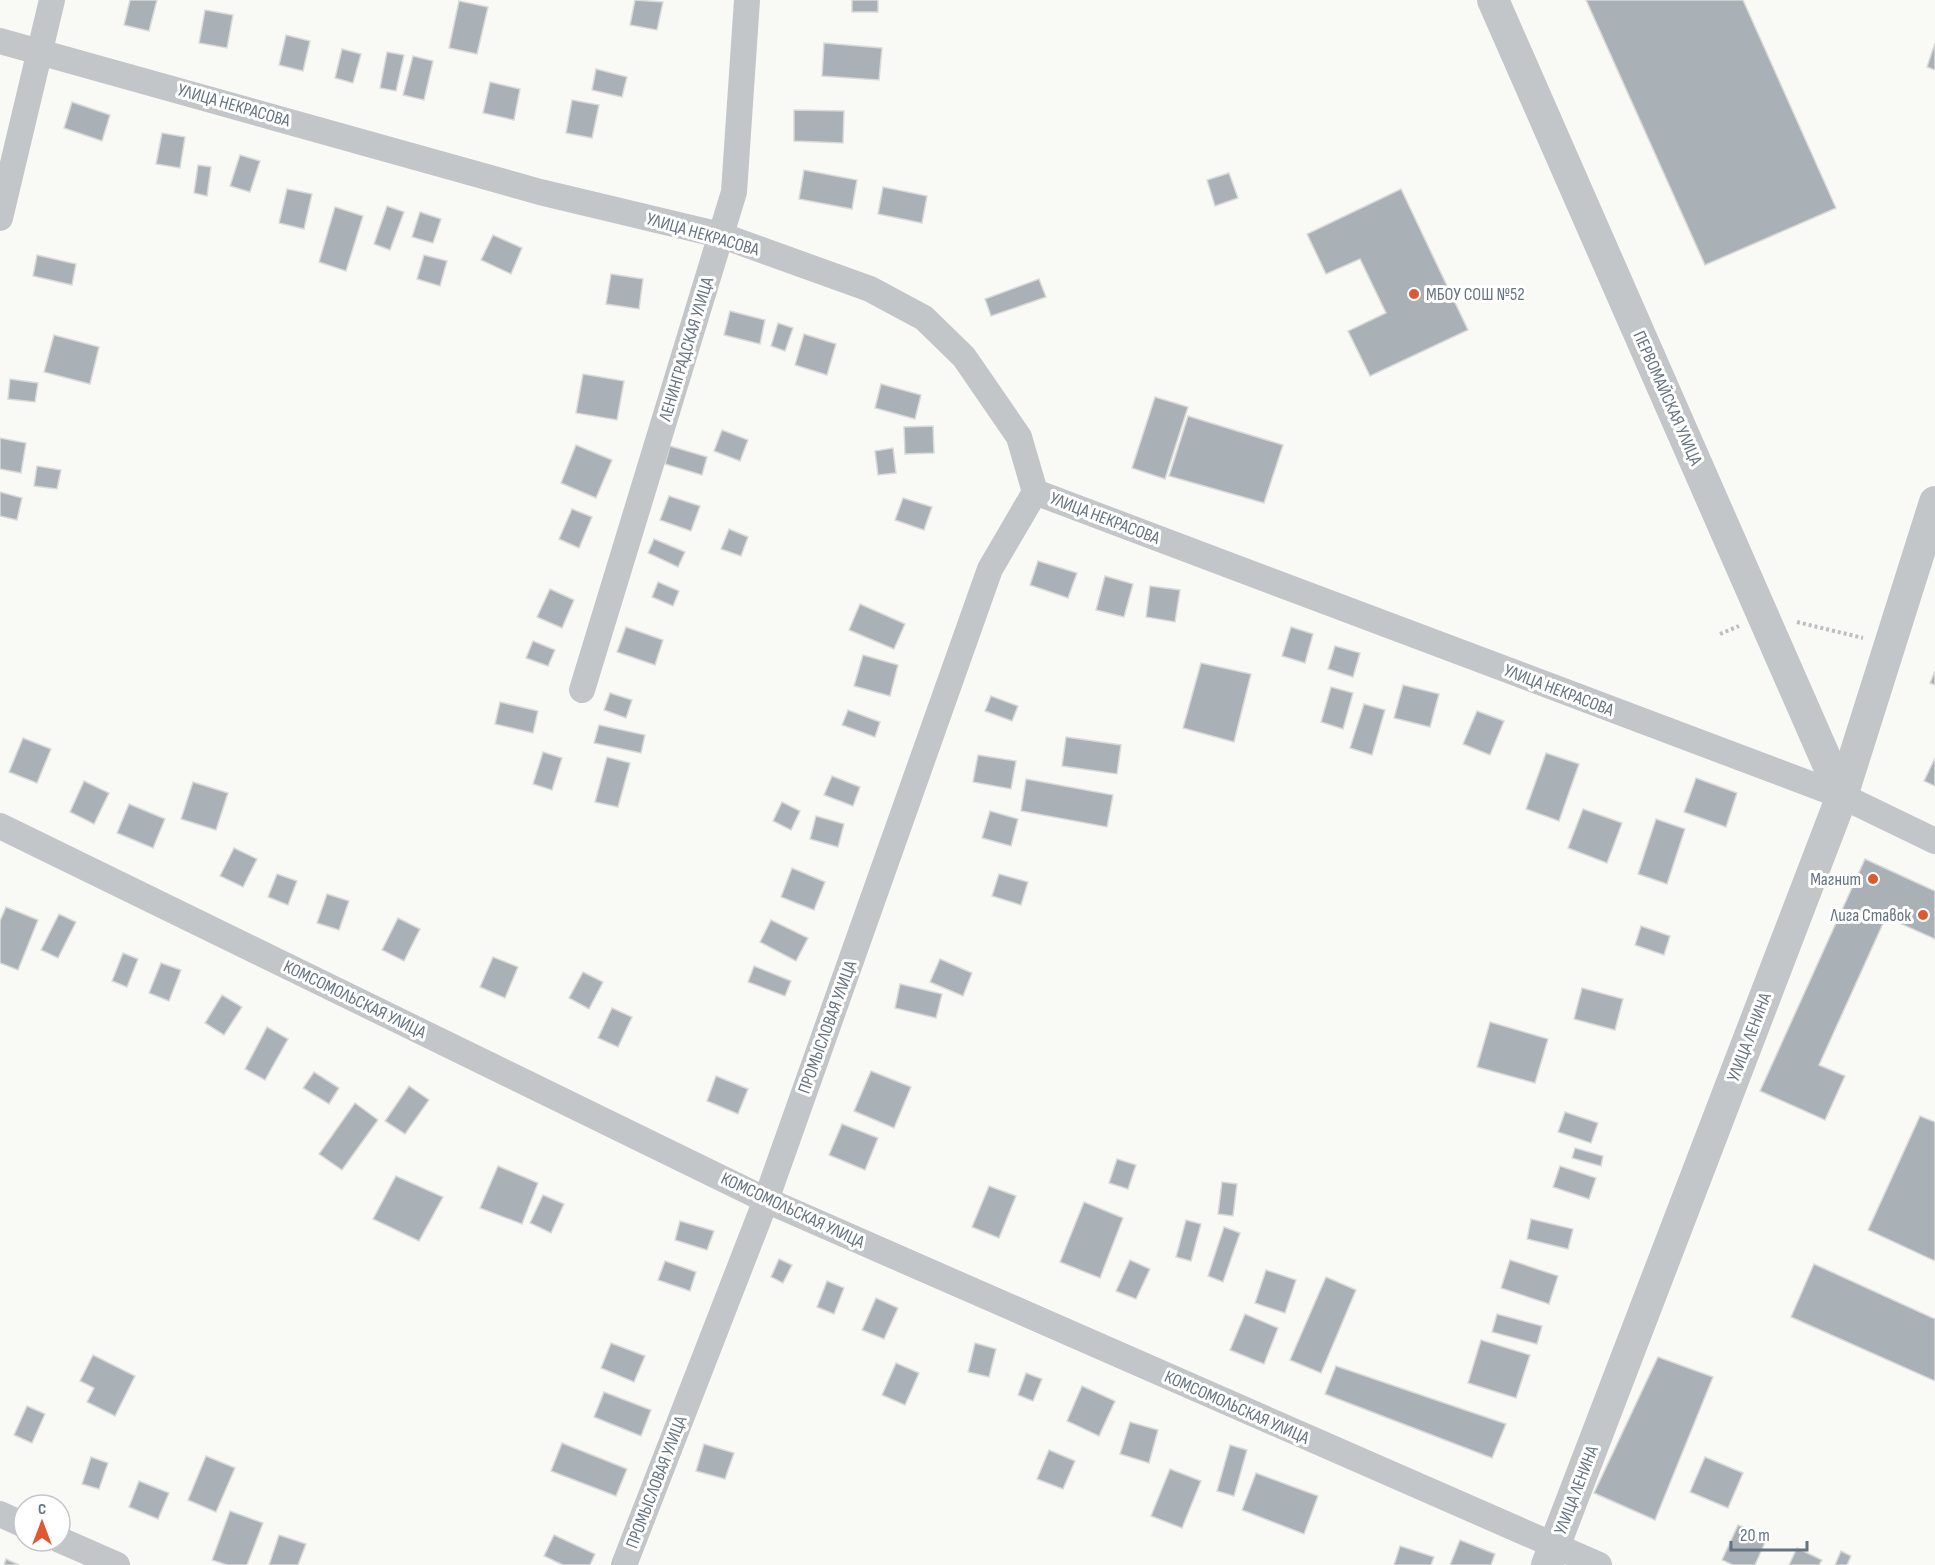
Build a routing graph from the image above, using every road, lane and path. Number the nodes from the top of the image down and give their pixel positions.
1 (52, 0) edge
2 (747, 0) edge
3 (1493, 0) edge
4 (0, 40) edge
5 (41, 50) junction
6 (0, 218) edge
7 (720, 235) junction
8 (1035, 492) junction
9 (1935, 502) edge
10 (1763, 616) junction
11 (1720, 634) dead end
12 (1890, 645) junction
13 (582, 690) dead end
14 (1842, 796) junction
15 (0, 826) edge
16 (1935, 841) edge
17 (766, 1200) junction
18 (72, 1545) edge
19 (1551, 1556) edge
20 (117, 1565) edge
21 (624, 1565) edge
22 (1599, 1565) edge

1 - 5 street
2 - 7 street, ЛЕНИНГРАДСКАЯ УЛИЦА
3 - 10 street, ПЕРВОМАЙСКАЯ УЛИЦА
4 - 5 street, УЛИЦА НЕКРАСОВА
5 - 6 street
5 - 7 street, УЛИЦА НЕКРАСОВА
7 - 8 street, УЛИЦА НЕКРАСОВА
7 - 13 street, ЛЕНИНГРАДСКАЯ УЛИЦА
8 - 14 street, УЛИЦА НЕКРАСОВА
8 - 17 street, ПРОМЫСЛОВАЯ УЛИЦА
9 - 12 street, УЛИЦА ЛЕНИНА
10 - 11 path
10 - 12 path
10 - 14 street, ПЕРВОМАЙСКАЯ УЛИЦА
12 - 14 street, УЛИЦА ЛЕНИНА
14 - 16 street, УЛИЦА НЕКРАСОВА
14 - 19 street, УЛИЦА ЛЕНИНА
15 - 17 street, КОМСОМОЛЬСКАЯ УЛИЦА
17 - 19 street, КОМСОМОЛЬСКАЯ УЛИЦА
17 - 21 street, ПРОМЫСЛОВАЯ УЛИЦА
18 - 20 street
19 - 22 street, КОМСОМОЛЬСКАЯ УЛИЦА

